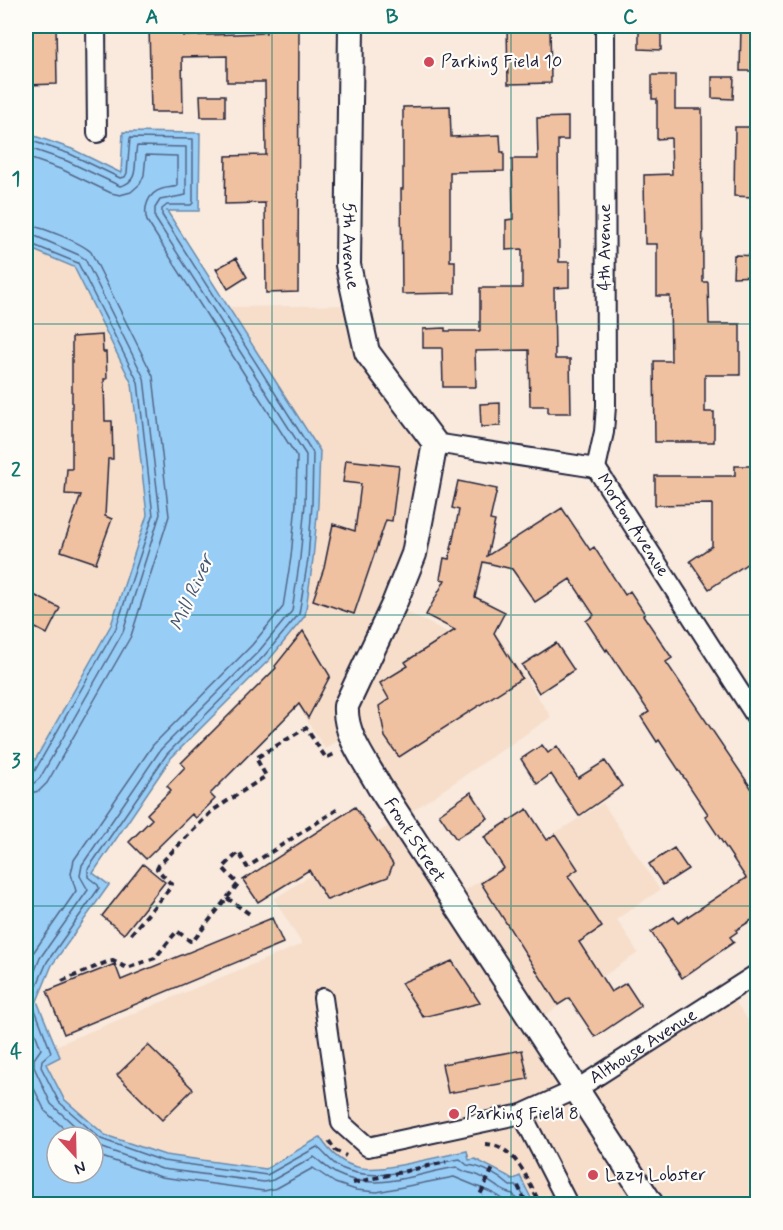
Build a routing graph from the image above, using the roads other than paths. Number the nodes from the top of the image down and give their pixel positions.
1 (96, 26) edge
2 (351, 26) edge
3 (605, 26) edge
4 (97, 133) dead end
5 (435, 443) junction
6 (596, 468) junction
7 (758, 720) edge
8 (758, 973) edge
9 (323, 998) dead end
10 (577, 1089) junction
11 (522, 1114) junction
12 (568, 1204) edge
13 (651, 1204) edge

1 - 4 street
2 - 5 street, 5th Avenue
3 - 6 street, 4th Avenue
5 - 6 street, Morton Avenue
5 - 10 street, Front Street
6 - 7 street, Morton Avenue
8 - 10 street, Althouse Avenue
9 - 11 street, Althouse Avenue
10 - 11 street, Althouse Avenue
10 - 13 street, Front Street
11 - 12 street

